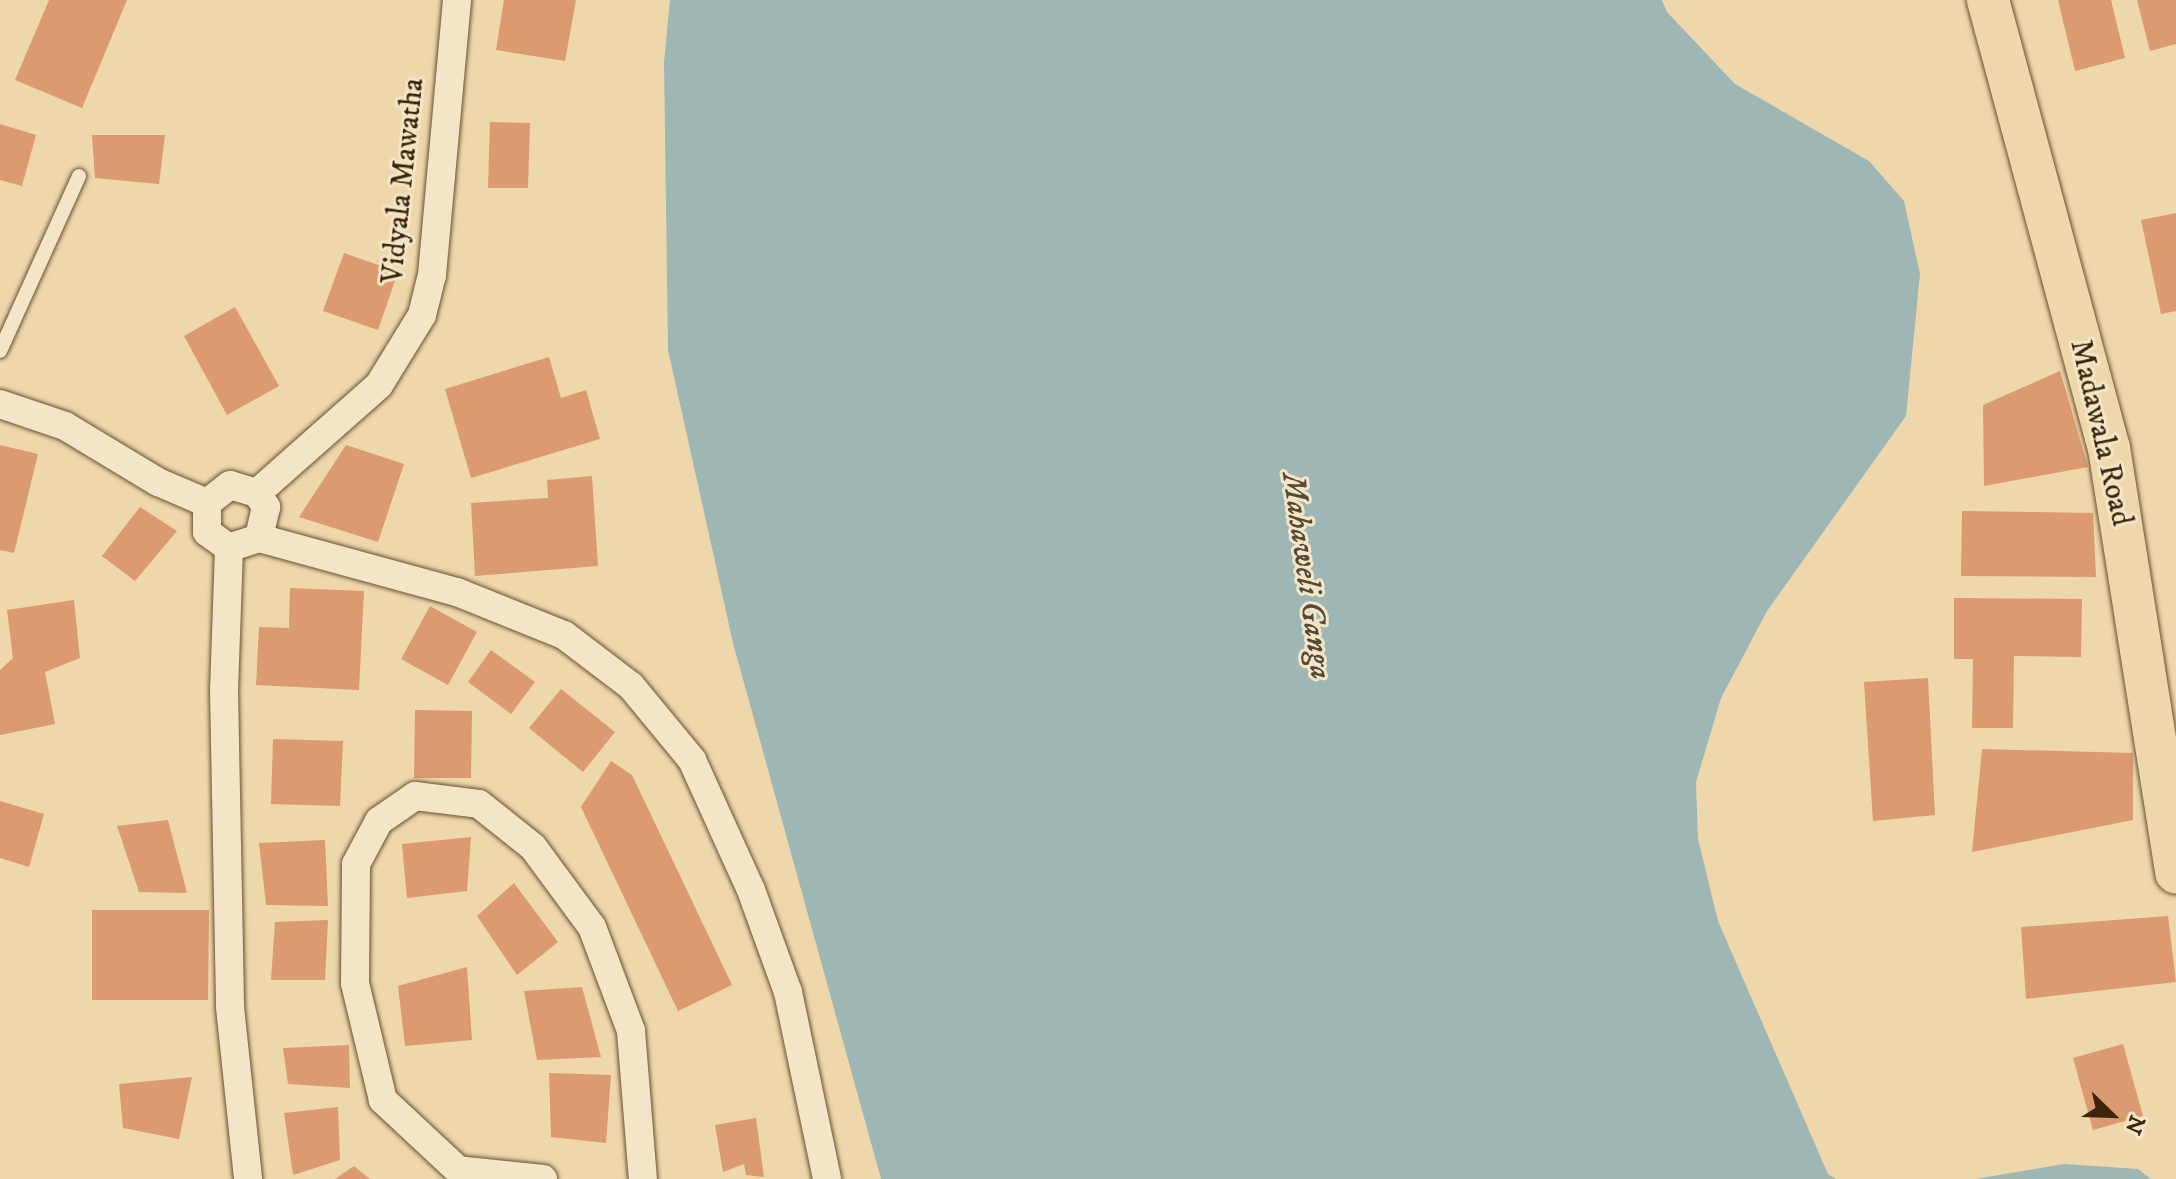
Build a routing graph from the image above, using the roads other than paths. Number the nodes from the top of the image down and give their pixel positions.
1 (457, 0) edge
2 (1988, 0) edge
3 (79, 176) dead end
4 (0, 351) edge
5 (0, 404) edge
6 (257, 493) junction
7 (207, 503) junction
8 (259, 538) junction
9 (229, 548) junction
10 (2176, 873) edge
11 (248, 1179) edge
12 (543, 1179) edge
13 (643, 1179) edge
14 (827, 1179) edge

1 - 6 street, Vidyala Mawatha
2 - 10 main road, Madawala Road
3 - 4 lane
5 - 7 street
6 - 7 street
6 - 8 street
7 - 9 street
8 - 9 street
8 - 14 street
9 - 11 street
12 - 13 street

